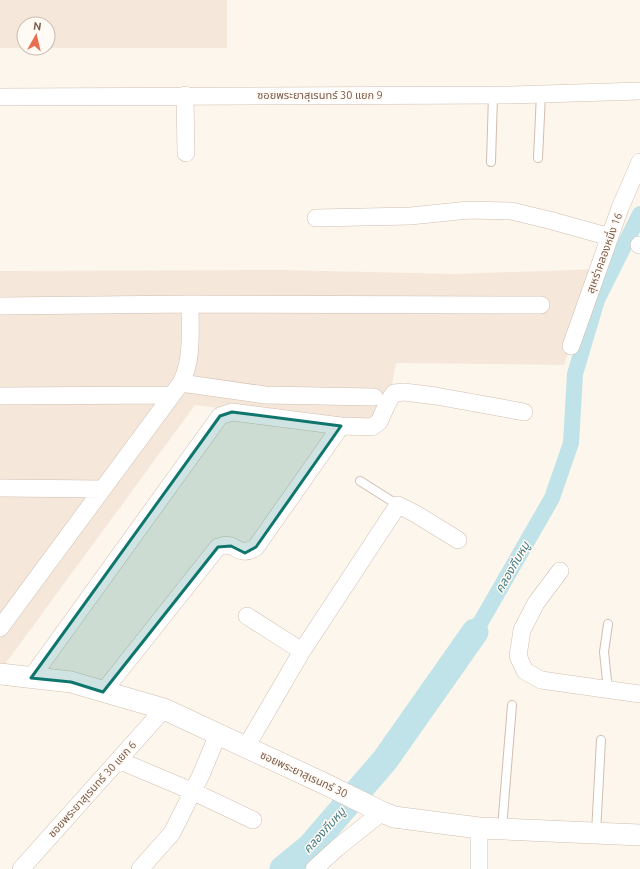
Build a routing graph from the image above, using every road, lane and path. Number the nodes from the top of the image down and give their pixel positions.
1 (640, 92) edge
2 (541, 94) junction
3 (185, 95) junction
4 (493, 95) junction
5 (0, 97) edge
6 (186, 153) dead end
7 (538, 158) dead end
8 (491, 162) dead end
9 (640, 162) edge
10 (316, 218) dead end
11 (610, 237) junction
12 (190, 304) junction
13 (541, 305) dead end
14 (0, 306) edge
15 (571, 346) dead end
16 (177, 389) junction
17 (0, 396) edge
18 (374, 397) dead end
19 (524, 412) dead end
20 (341, 426) junction
21 (360, 481) dead end
22 (0, 488) edge
23 (103, 489) junction
24 (398, 505) junction
25 (458, 540) dead end
26 (560, 571) dead end
27 (247, 616) dead end
28 (608, 624) dead end
29 (0, 628) edge
30 (302, 651) junction
31 (0, 674) edge
32 (31, 678) junction
33 (608, 690) junction
34 (103, 692) junction
35 (640, 694) edge
36 (512, 705) dead end
37 (164, 709) junction
38 (218, 734) junction
39 (601, 740) dead end
40 (246, 747) junction
41 (118, 760) junction
42 (194, 792) junction
43 (377, 810) junction
44 (253, 820) dead end
45 (478, 828) junction
46 (502, 829) junction
47 (596, 833) junction
48 (640, 835) edge
49 (21, 869) edge
50 (140, 869) edge
51 (314, 869) edge
52 (478, 869) edge

1 - 2 street, ซอยพระยาสุเรนทร์ 30 แยก 9
2 - 4 street, ซอยพระยาสุเรนทร์ 30 แยก 9
2 - 7 lane
3 - 4 street, ซอยพระยาสุเรนทร์ 30 แยก 9
3 - 5 street, ซอยพระยาสุเรนทร์ 30 แยก 9
3 - 6 street
4 - 8 lane
9 - 11 street, สุเหร่าคลองหนึ่ง 16
10 - 11 street
11 - 15 street, สุเหร่าคลองหนึ่ง 16
12 - 13 street
12 - 14 street
12 - 16 street
16 - 17 street
16 - 18 street
16 - 23 street
19 - 20 street
20 - 32 street
20 - 34 street
21 - 24 lane
22 - 23 street
23 - 29 street
24 - 25 street
24 - 30 street
26 - 33 street
27 - 30 street
28 - 33 lane
30 - 40 street
31 - 32 street, ซอยพระยาสุเรนทร์ 30
32 - 34 street, ซอยพระยาสุเรนทร์ 30
33 - 35 street
34 - 37 street, ซอยพระยาสุเรนทร์ 30
36 - 46 lane
37 - 38 street, ซอยพระยาสุเรนทร์ 30
37 - 41 street, ซอยพระยาสุเรนทร์ 30 แยก 6
38 - 40 street, ซอยพระยาสุเรนทร์ 30
38 - 42 street
39 - 47 lane
40 - 43 street, ซอยพระยาสุเรนทร์ 30
41 - 42 street
41 - 49 street, ซอยพระยาสุเรนทร์ 30 แยก 6
42 - 44 street
42 - 50 street
43 - 45 street, ซอยพระยาสุเรนทร์ 30
43 - 51 street
45 - 46 street, ซอยพระยาสุเรนทร์ 30
45 - 52 street
46 - 47 street, ซอยพระยาสุเรนทร์ 30
47 - 48 street, ซอยพระยาสุเรนทร์ 30

